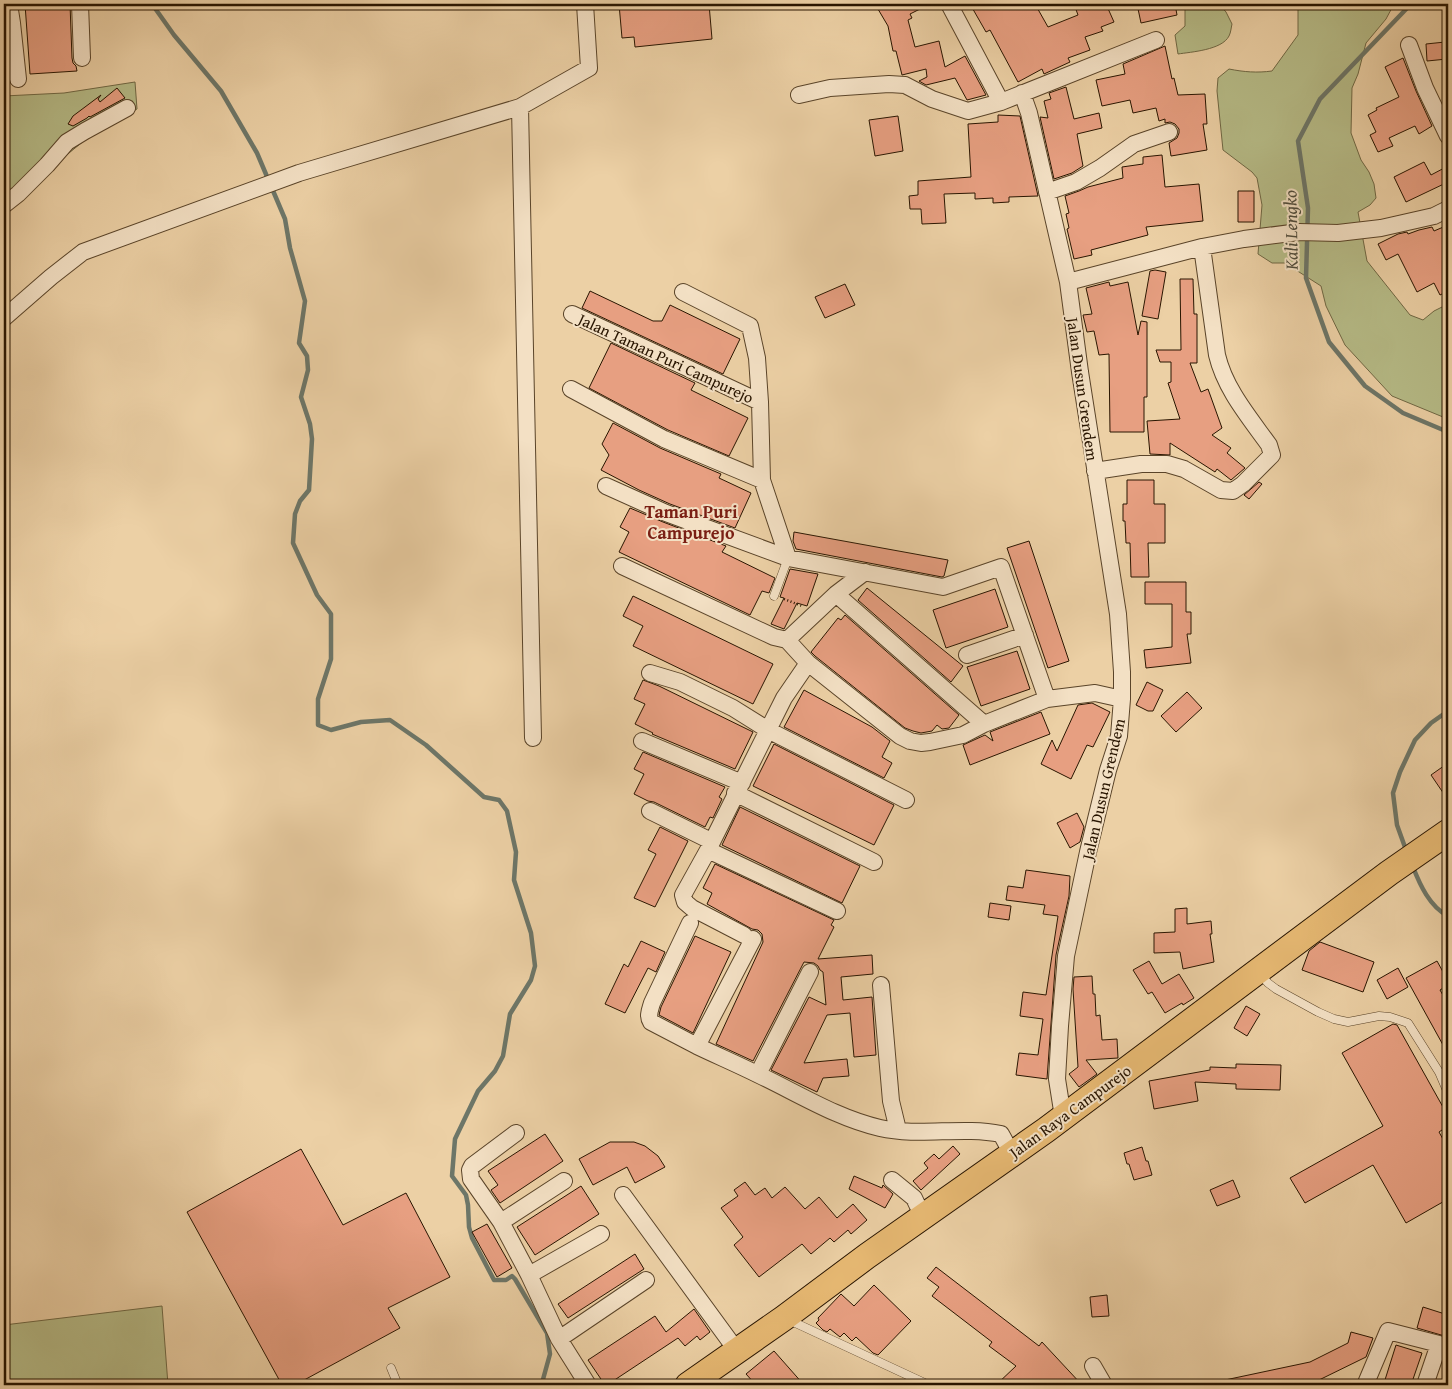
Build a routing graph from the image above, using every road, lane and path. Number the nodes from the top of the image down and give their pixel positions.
1 (9, 4) edge
2 (80, 4) edge
3 (585, 4) edge
4 (949, 4) edge
5 (1156, 40) dead end
6 (1409, 45) dead end
7 (82, 58) dead end
8 (18, 79) dead end
9 (1022, 93) junction
10 (799, 96) dead end
11 (1001, 102) junction
12 (520, 107) junction
13 (127, 108) dead end
14 (1170, 132) dead end
15 (1448, 136) edge
16 (1047, 192) junction
17 (4, 205) edge
18 (1448, 209) edge
19 (1202, 247) junction
20 (1068, 282) junction
21 (683, 292) dead end
22 (572, 314) dead end
23 (4, 318) edge
24 (571, 389) dead end
25 (760, 402) junction
26 (1095, 471) junction
27 (762, 480) junction
28 (606, 486) dead end
29 (788, 558) junction
30 (622, 566) dead end
31 (865, 572) junction
32 (836, 594) junction
33 (774, 596) joint
34 (818, 611) junction
35 (1025, 635) junction
36 (787, 640) junction
37 (967, 655) dead end
38 (808, 663) junction
39 (650, 673) dead end
40 (1047, 699) junction
41 (1122, 699) junction
42 (984, 724) junction
43 (768, 730) junction
44 (533, 738) dead end
45 (642, 741) dead end
46 (739, 788) junction
47 (906, 800) dead end
48 (650, 811) dead end
49 (1448, 832) edge
50 (710, 846) junction
51 (874, 862) dead end
52 (837, 911) dead end
53 (690, 923) dead end
54 (810, 972) dead end
55 (1258, 972) junction
56 (881, 986) dead end
57 (697, 1046) junction
58 (758, 1074) junction
59 (1448, 1093) edge
60 (1063, 1117) junction
61 (898, 1130) junction
62 (516, 1133) dead end
63 (1012, 1154) junction
64 (892, 1180) dead end
65 (564, 1181) dead end
66 (623, 1195) dead end
67 (923, 1217) junction
68 (501, 1222) junction
69 (601, 1234) dead end
70 (529, 1275) junction
71 (646, 1280) dead end
72 (784, 1318) junction
73 (559, 1340) junction
74 (737, 1351) junction
75 (1093, 1366) dead end
76 (391, 1368) dead end
77 (696, 1383) edge
78 (398, 1385) edge
79 (588, 1385) edge
80 (929, 1385) edge
81 (1104, 1385) edge
82 (1365, 1385) edge
83 (1424, 1385) edge

1 - 8 street
2 - 7 street
3 - 12 street
4 - 11 street
5 - 9 street
6 - 15 street
9 - 11 street
9 - 16 street, Jalan Dusun Grendem
10 - 11 street
12 - 23 street
12 - 44 street
13 - 17 street
14 - 16 street
16 - 20 street, Jalan Dusun Grendem
18 - 19 street
19 - 20 street
19 - 26 street
20 - 26 street, Jalan Dusun Grendem
21 - 25 street, Jalan Taman Puri Campurejo
22 - 25 street, Jalan Taman Puri Campurejo
24 - 27 street
25 - 27 street, Jalan Taman Puri Campurejo
26 - 41 street, Jalan Dusun Grendem
27 - 29 street, Jalan Taman Puri Campurejo
28 - 29 street
29 - 31 street
29 - 33 lane
30 - 36 street
31 - 32 street
31 - 35 street
32 - 34 street
32 - 42 street
33 - 34 path
34 - 36 street
35 - 37 street
35 - 40 street
36 - 38 street
38 - 42 street
38 - 43 street
39 - 43 street
40 - 41 street
40 - 42 street
41 - 60 street, Jalan Dusun Grendem
43 - 46 street
43 - 47 street
45 - 46 street
46 - 50 street
46 - 51 street
48 - 50 street
49 - 55 main road, Jalan Raya Campurejo
50 - 52 street
50 - 57 street
53 - 57 street
54 - 58 street
55 - 59 lane
55 - 60 main road, Jalan Raya Campurejo
56 - 61 street
57 - 58 street
58 - 61 street
60 - 63 main road, Jalan Raya Campurejo
61 - 63 street
62 - 68 street
63 - 67 main road, Jalan Raya Campurejo
64 - 67 street
65 - 68 street
66 - 74 street
67 - 72 main road, Jalan Raya Campurejo
68 - 70 street
69 - 70 street
70 - 73 street
71 - 73 street
72 - 74 main road, Jalan Raya Campurejo
72 - 80 lane
73 - 79 street
74 - 77 main road, Jalan Raya Campurejo
75 - 81 street
76 - 78 lane
82 - 83 street

